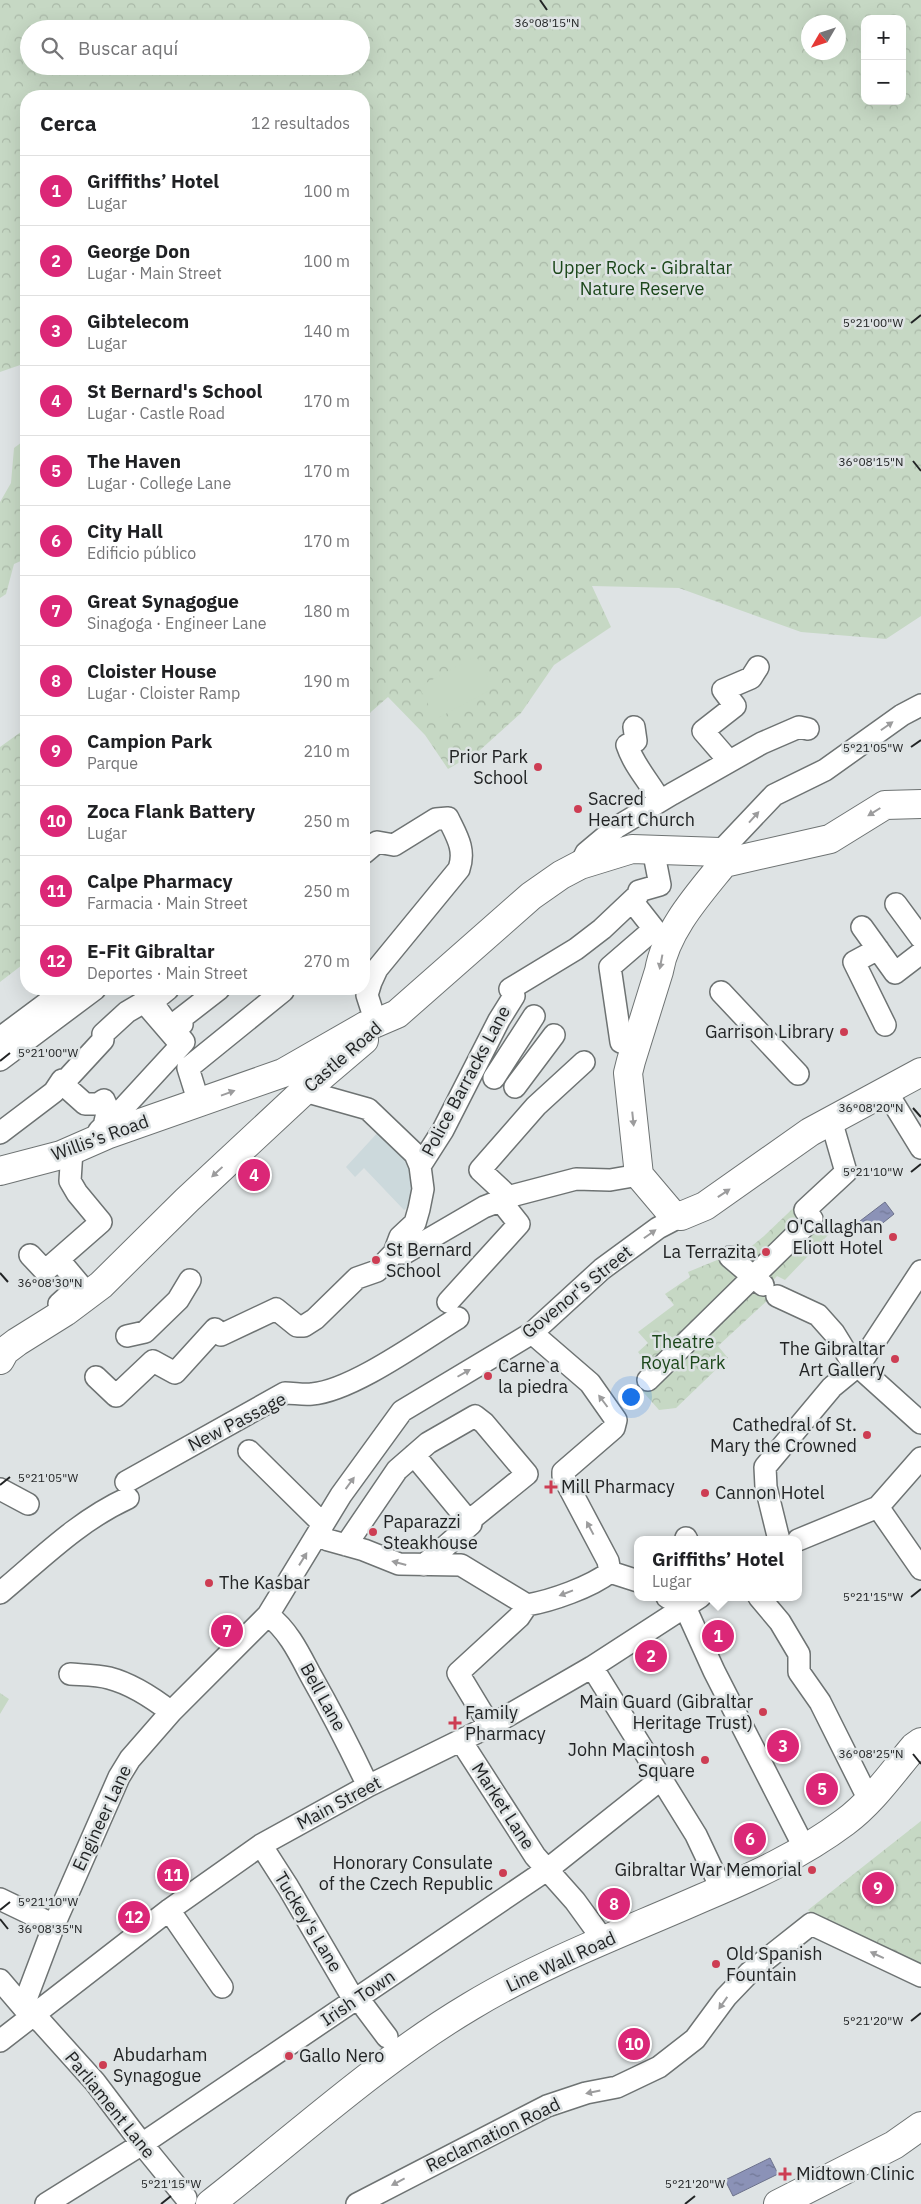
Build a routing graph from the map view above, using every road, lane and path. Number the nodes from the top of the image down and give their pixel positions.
1 (758, 668) dead end
2 (921, 705) edge
3 (634, 727) dead end
4 (808, 729) dead end
5 (729, 761) junction
6 (660, 801) junction
7 (921, 804) edge
8 (370, 848) edge
9 (653, 849) junction
10 (724, 862) junction
11 (580, 865) junction
12 (632, 901) junction
13 (896, 904) dead end
14 (862, 927) dead end
15 (662, 933) junction
16 (921, 938) edge
17 (878, 949) junction
18 (921, 953) edge
19 (370, 985) edge
20 (721, 992) dead end
21 (58, 995) edge
22 (87, 995) edge
23 (161, 995) edge
24 (211, 995) edge
25 (278, 995) edge
26 (367, 995) edge
27 (534, 1016) dead end
28 (181, 1019) junction
29 (376, 1023) junction
30 (885, 1025) dead end
31 (554, 1035) dead end
32 (0, 1038) edge
33 (181, 1045) junction
34 (636, 1048) junction
35 (0, 1060) edge
36 (584, 1062) dead end
37 (921, 1072) edge
38 (798, 1074) dead end
39 (494, 1078) dead end
40 (67, 1079) junction
41 (515, 1087) dead end
42 (304, 1091) junction
43 (886, 1091) junction
44 (200, 1103) junction
45 (831, 1120) junction
46 (0, 1133) edge
47 (89, 1143) junction
48 (921, 1148) edge
49 (420, 1166) junction
50 (0, 1171) edge
51 (639, 1175) junction
52 (505, 1199) junction
53 (681, 1216) junction
54 (394, 1253) junction
55 (30, 1255) dead end
56 (730, 1258) dead end
57 (59, 1260) junction
58 (921, 1271) edge
59 (190, 1280) dead end
60 (764, 1286) junction
61 (48, 1323) junction
62 (532, 1333) junction
63 (127, 1336) dead end
64 (3, 1356) edge
65 (858, 1366) junction
66 (96, 1377) dead end
67 (648, 1380) dead end
68 (921, 1423) edge
69 (249, 1451) dead end
70 (414, 1455) junction
71 (917, 1470) edge
72 (0, 1489) edge
73 (28, 1504) dead end
74 (878, 1507) junction
75 (469, 1521) junction
76 (320, 1529) junction
77 (778, 1536) edge
78 (802, 1538) edge
79 (346, 1545) junction
80 (424, 1565) junction
81 (921, 1569) edge
82 (610, 1572) junction
83 (634, 1580) edge
84 (0, 1593) edge
85 (683, 1601) edge
86 (684, 1601) edge
87 (762, 1601) edge
88 (528, 1604) junction
89 (268, 1615) junction
90 (592, 1667) junction
91 (70, 1674) dead end
92 (171, 1712) junction
93 (490, 1726) junction
94 (460, 1741) junction
95 (921, 1742) edge
96 (661, 1779) junction
97 (368, 1786) junction
98 (869, 1800) junction
99 (261, 1845) junction
100 (805, 1849) junction
101 (548, 1870) junction
102 (722, 1890) junction
103 (0, 1899) edge
104 (169, 1910) junction
105 (54, 1925) junction
106 (604, 1942) junction
107 (921, 1976) edge
108 (0, 1980) edge
109 (222, 1987) dead end
110 (354, 2000) junction
111 (27, 2011) junction
112 (387, 2037) dead end
113 (0, 2041) edge
114 (921, 2126) edge
115 (142, 2144) junction
116 (198, 2201) edge
117 (46, 2204) edge
118 (357, 2204) edge
119 (778, 2204) edge

1 - 5 street
10 -> 2 street
3 - 6 street
4 - 5 street
5 - 6 street
6 - 11 street
7 -> 10 street, Castle Road
8 - 19 street
9 - 10 street, Castle Road
9 - 11 street, Castle Road
9 - 12 street
10 - 15 street
11 - 29 street, Castle Road
12 - 15 street
12 - 49 street, Police Barracks Lane
13 - 16 street
14 - 17 street
15 -> 34 street
15 - 34 street
17 - 18 street
17 - 30 street
20 - 38 street
21 - 32 street
22 - 35 street
23 - 28 street
24 - 28 street
25 - 44 street
26 - 29 street
27 - 39 street
28 - 33 street
29 - 42 street, Castle Road
44 -> 29 street, Willis’s Road
31 - 41 street
33 - 40 street
33 - 47 street
34 -> 51 street
36 - 52 street
37 - 43 street, Govenor's Street
40 - 46 street
40 - 47 street
42 - 49 street
42 -> 61 street, Castle Road
43 - 45 street, Govenor's Street
43 - 48 street
44 - 47 street, Willis’s Road
53 -> 45 street, Govenor's Street
45 - 60 street
47 - 50 street, Willis’s Road
47 - 57 street
49 - 54 street
51 - 52 street
51 - 53 street
52 - 54 street
52 - 84 street, New Passage
62 -> 53 street, Govenor's Street
54 - 66 street
55 - 57 street
56 - 60 street
57 - 61 street
58 - 65 street
59 - 63 street
60 - 65 street
60 - 67 street
61 - 64 street, Castle Road
76 -> 62 street, Govenor's Street
82 -> 62 street
65 - 68 street
65 - 77 street
69 - 76 street
70 - 75 street
70 - 75 street
70 - 79 street
71 - 74 street
72 - 73 street
74 - 78 street
74 - 81 street
75 - 80 street
76 - 79 street
89 -> 76 street, Govenor's Street
80 -> 79 street
80 - 88 street
82 - 83 street
82 -> 88 street
85 - 90 street, Main Street
86 - 100 street
87 - 98 street
88 - 93 street
89 - 92 street, Engineer Lane
89 - 97 street, Bell Lane
90 - 93 street, Main Street
90 - 96 street
91 - 92 street
92 - 105 street, Engineer Lane
93 - 94 street, Main Street
94 - 97 street, Main Street
94 - 101 street, Market Lane
95 - 98 street, Line Wall Road
96 - 101 street, Irish Town
96 - 102 street
97 - 99 street, Main Street
98 - 100 street, Line Wall Road
99 - 104 street, Main Street
99 - 110 street, Tuckey's Lane
100 - 102 street, Line Wall Road
101 - 106 street, Market Lane
101 - 110 street, Irish Town
102 - 106 street, Line Wall Road
103 - 105 street
104 - 109 street
104 - 111 street, Main Street
105 - 111 street, Engineer Lane
106 - 116 street, Line Wall Road
107 -> 118 street, Reclamation Road
108 - 111 street, Parliament Lane
110 - 112 street, Tuckey's Lane
110 - 115 street, Irish Town
111 - 113 street, Main Street
111 - 115 street, Parliament Lane
114 - 119 street
115 - 116 street, Parliament Lane
115 - 117 street, Irish Town

